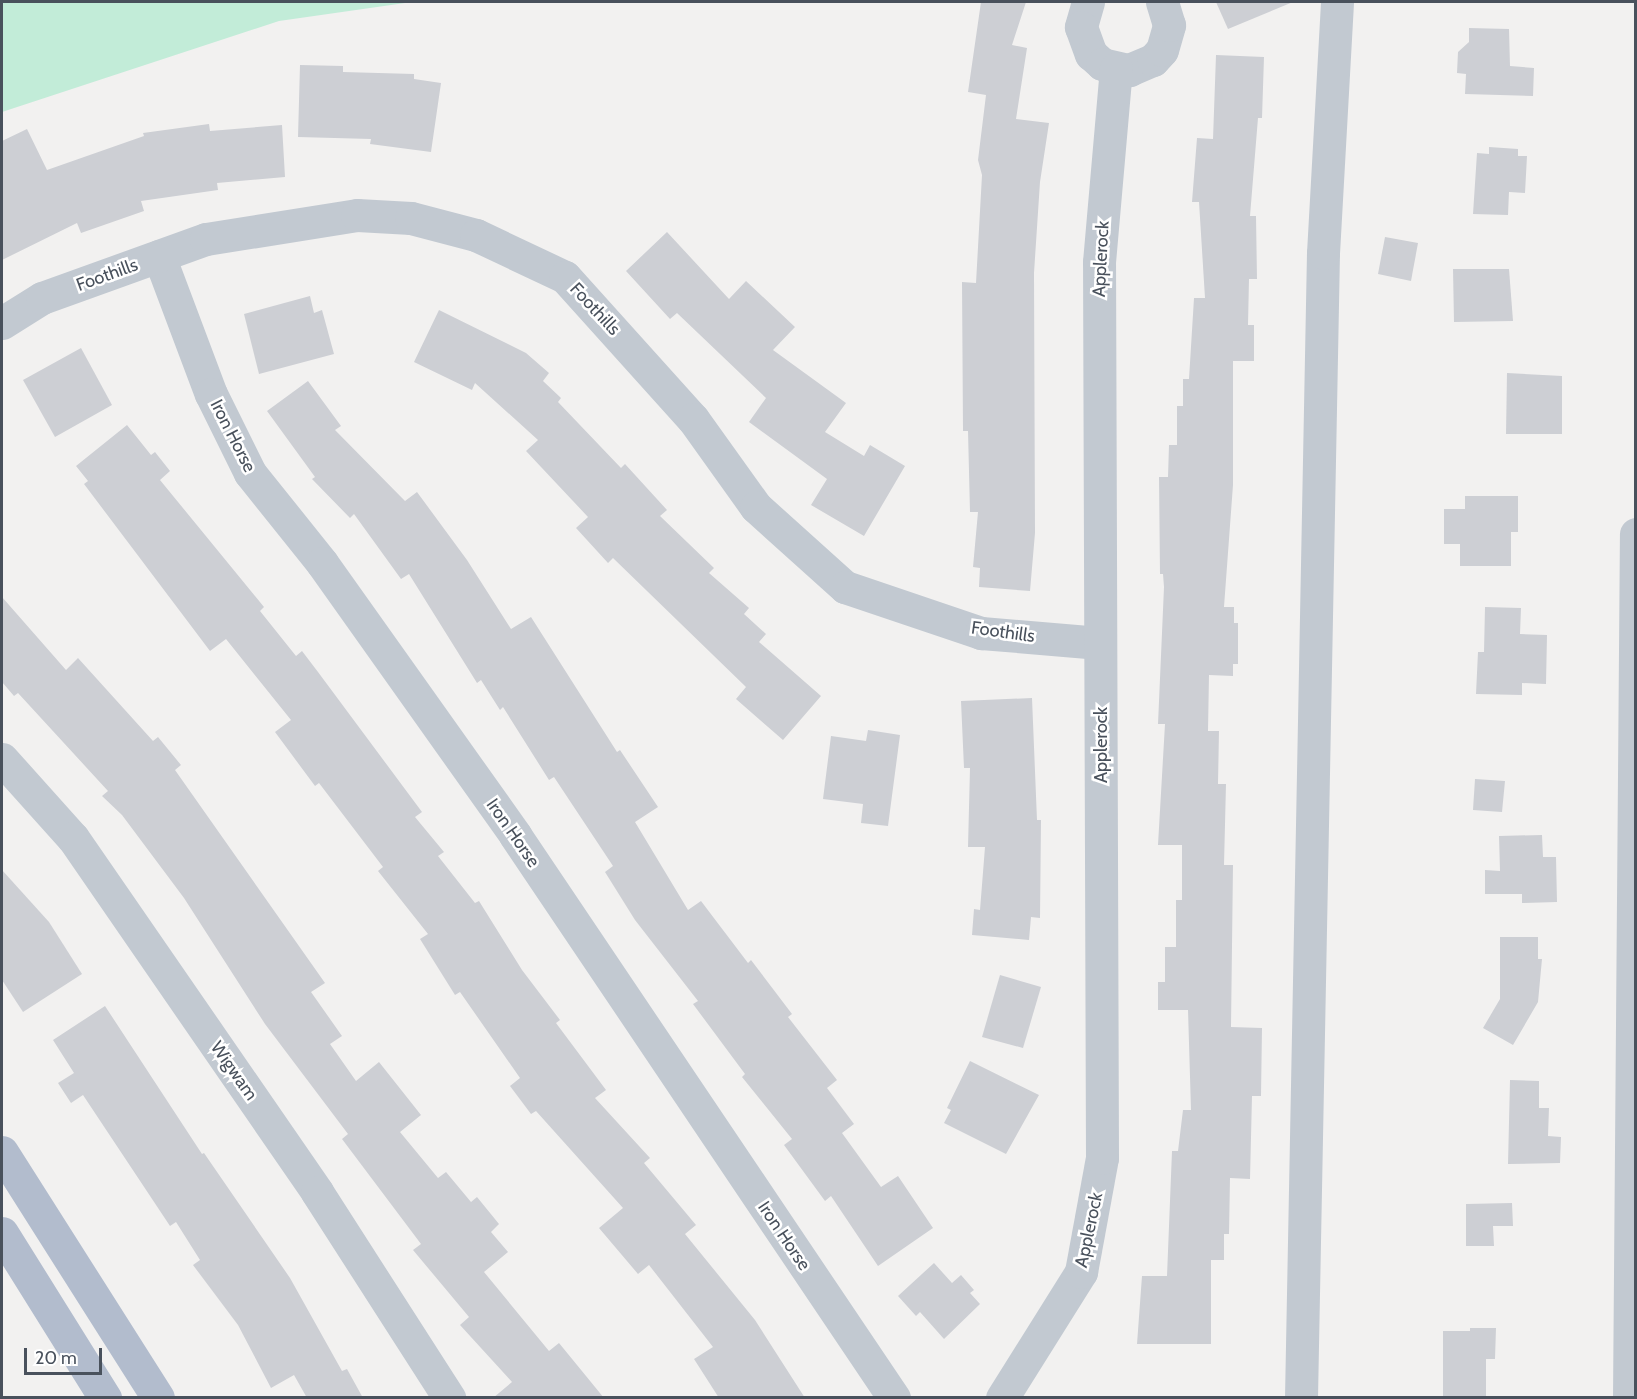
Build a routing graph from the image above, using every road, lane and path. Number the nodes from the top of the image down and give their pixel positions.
1 (1088, 2) edge
2 (1162, 2) edge
3 (1337, 2) edge
4 (1116, 69) junction
5 (159, 256) junction
6 (2, 322) edge
7 (1635, 534) edge
8 (1100, 643) junction
9 (2, 759) edge
10 (7, 1170) edge
11 (2, 1233) edge
12 (105, 1398) edge
13 (158, 1398) edge
14 (449, 1398) edge
15 (894, 1398) edge
16 (1002, 1398) edge
17 (1301, 1398) edge
18 (1629, 1398) edge

1 - 4 street
2 - 4 street
3 - 17 street
4 - 8 street, Applerock
5 - 6 street, Foothills
5 - 8 street, Foothills
5 - 15 street, Iron Horse
7 - 18 street
8 - 16 street, Applerock
9 - 14 street, Wigwam
10 - 13 main road
11 - 12 main road

